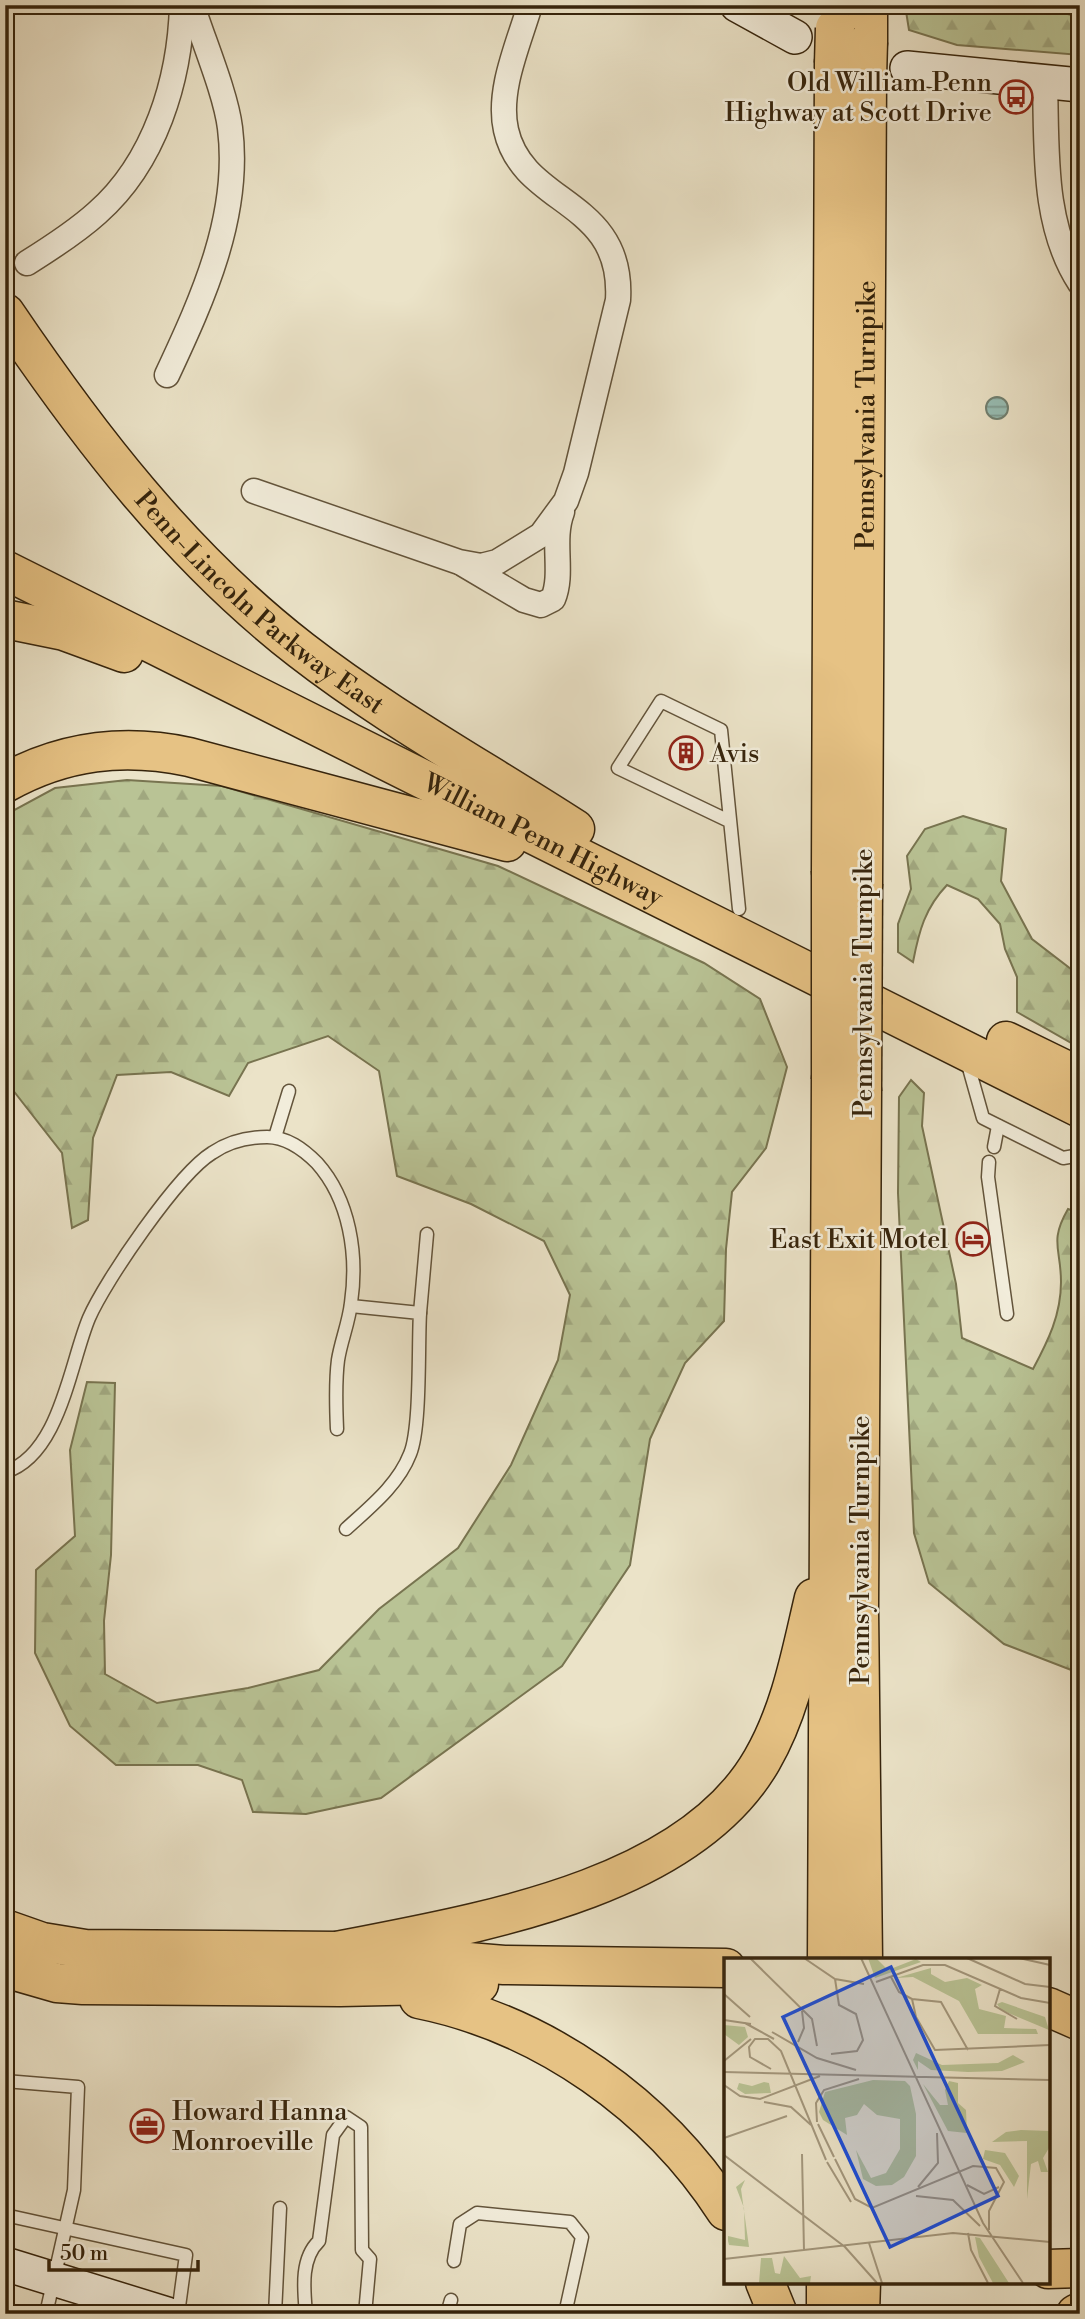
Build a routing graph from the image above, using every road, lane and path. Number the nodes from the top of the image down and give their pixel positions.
1 (182, 5) edge
2 (192, 5) edge
3 (530, 5) edge
4 (737, 5) edge
5 (795, 37) dead end
6 (851, 37) edge
7 (209, 60) junction
8 (175, 67) junction
9 (907, 68) dead end
10 (1045, 83) junction
11 (1080, 85) edge
12 (27, 263) dead end
13 (1080, 283) edge
14 (5, 313) edge
15 (167, 374) dead end
16 (254, 491) dead end
17 (566, 500) junction
18 (5, 549) edge
19 (459, 562) junction
20 (5, 570) edge
21 (5, 620) edge
22 (5, 783) edge
23 (442, 791) junction
24 (729, 821) junction
25 (575, 829) junction
26 (609, 873) junction
27 (739, 909) junction
28 (963, 1047) junction
29 (1080, 1077) edge
30 (846, 1085) junction
31 (289, 1091) dead end
32 (1080, 1108) edge
33 (998, 1126) junction
34 (275, 1137) junction
35 (994, 1147) dead end
36 (1080, 1155) edge
37 (989, 1162) dead end
38 (428, 1234) dead end
39 (351, 1306) junction
40 (419, 1312) junction
41 (1007, 1314) dead end
42 (337, 1429) dead end
43 (5, 1472) edge
44 (830, 1524) junction
45 (346, 1529) dead end
46 (5, 1928) edge
47 (827, 1958) edge
48 (863, 1958) edge
49 (5, 1968) edge
50 (724, 1968) edge
51 (339, 1969) junction
52 (1050, 1984) edge
53 (724, 1987) edge
54 (1080, 1995) edge
55 (1050, 2008) edge
56 (1080, 2021) edge
57 (5, 2081) edge
58 (281, 2208) dead end
59 (724, 2208) edge
60 (5, 2215) edge
61 (66, 2227) junction
62 (454, 2261) dead end
63 (1080, 2268) edge
64 (1050, 2269) edge
65 (7, 2270) edge
66 (55, 2279) junction
67 (766, 2284) edge
68 (826, 2284) edge
69 (861, 2284) edge
70 (451, 2300) dead end
71 (46, 2314) edge
72 (167, 2314) edge
73 (178, 2314) edge
74 (275, 2314) edge
75 (306, 2314) edge
76 (365, 2314) edge
77 (447, 2314) edge
78 (565, 2314) edge
79 (778, 2314) edge
80 (826, 2314) edge
81 (860, 2314) edge

1 - 8 street
2 - 7 street
3 - 17 street
4 - 5 main road
6 - 30 highway, Pennsylvania Turnpike, bridge
7 - 8 street
7 - 15 street
8 - 12 street
9 - 10 main road
10 - 11 main road
10 - 13 street
14 - 25 highway, Penn-Lincoln Parkway East
16 - 19 street
17 - 19 street
17 - 19 street
18 - 25 highway, William Penn Highway
20 - 23 highway, William Penn Highway
21 - 23 highway
22 - 26 highway
23 - 26 highway, William Penn Highway
24 - 24 lane
24 - 27 lane
25 - 27 highway, William Penn Highway
26 - 28 highway, William Penn Highway
27 - 29 highway, William Penn Highway
28 - 32 highway, William Penn Highway
28 - 33 lane
30 - 44 highway, Pennsylvania Turnpike
30 - 48 highway, Pennsylvania Turnpike
31 - 34 lane
33 - 35 lane
33 - 36 lane
34 - 39 lane
34 - 43 lane
37 - 41 lane
38 - 40 lane
39 - 40 lane
39 - 42 lane
40 - 45 lane
44 - 47 highway, Pennsylvania Turnpike
44 - 51 highway
46 - 51 highway
49 - 51 highway
50 - 51 highway
51 - 53 highway
51 - 59 highway
52 - 54 highway
55 - 56 highway
57 - 61 lane
58 - 74 lane
60 - 61 lane
61 - 66 lane
61 - 73 lane
62 - 78 lane
63 - 64 highway
65 - 66 main road
66 - 71 lane
66 - 72 main road
67 - 79 highway
68 - 80 highway
69 - 81 highway
70 - 77 lane
75 - 76 lane

